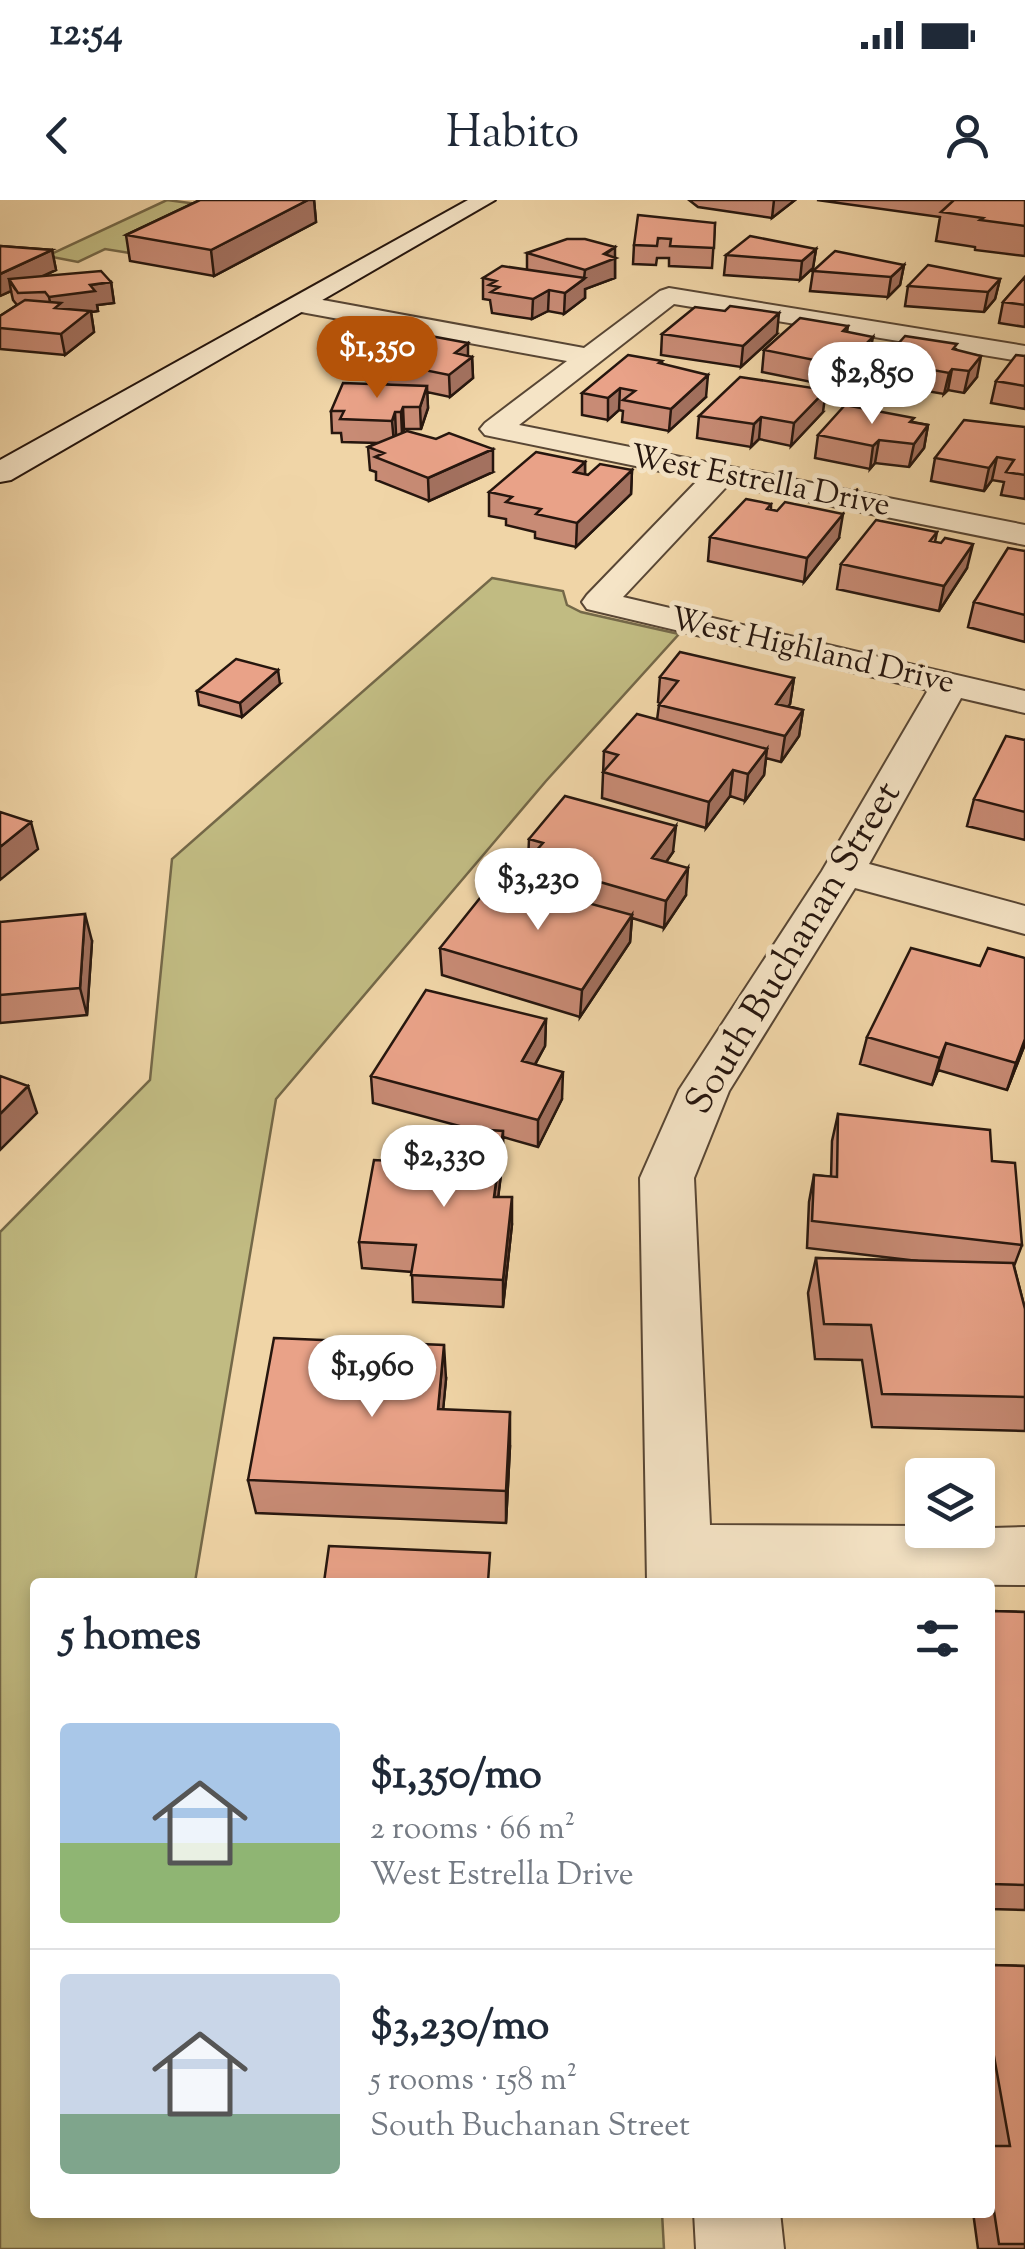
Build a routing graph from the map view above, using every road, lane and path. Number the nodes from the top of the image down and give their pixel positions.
1 (484, 200) edge
2 (301, 304) junction
3 (1025, 354) edge
4 (589, 357) junction
5 (0, 473) edge
6 (721, 474) junction
7 (1025, 535) edge
8 (950, 684) junction
9 (1025, 702) edge
10 (844, 871) junction
11 (1025, 920) edge
12 (1025, 1556) edge
13 (679, 1568) edge
14 (737, 2218) edge
15 (740, 2249) edge

1 - 2 street
2 - 4 street
2 - 5 street
3 - 4 street
4 - 6 street, West Estrella Drive
6 - 7 street, West Estrella Drive
6 - 8 street, West Highland Drive
8 - 9 street, West Highland Drive
8 - 10 street, South Buchanan Street
10 - 11 street
10 - 13 street, South Buchanan Street
12 - 13 street
14 - 15 street

